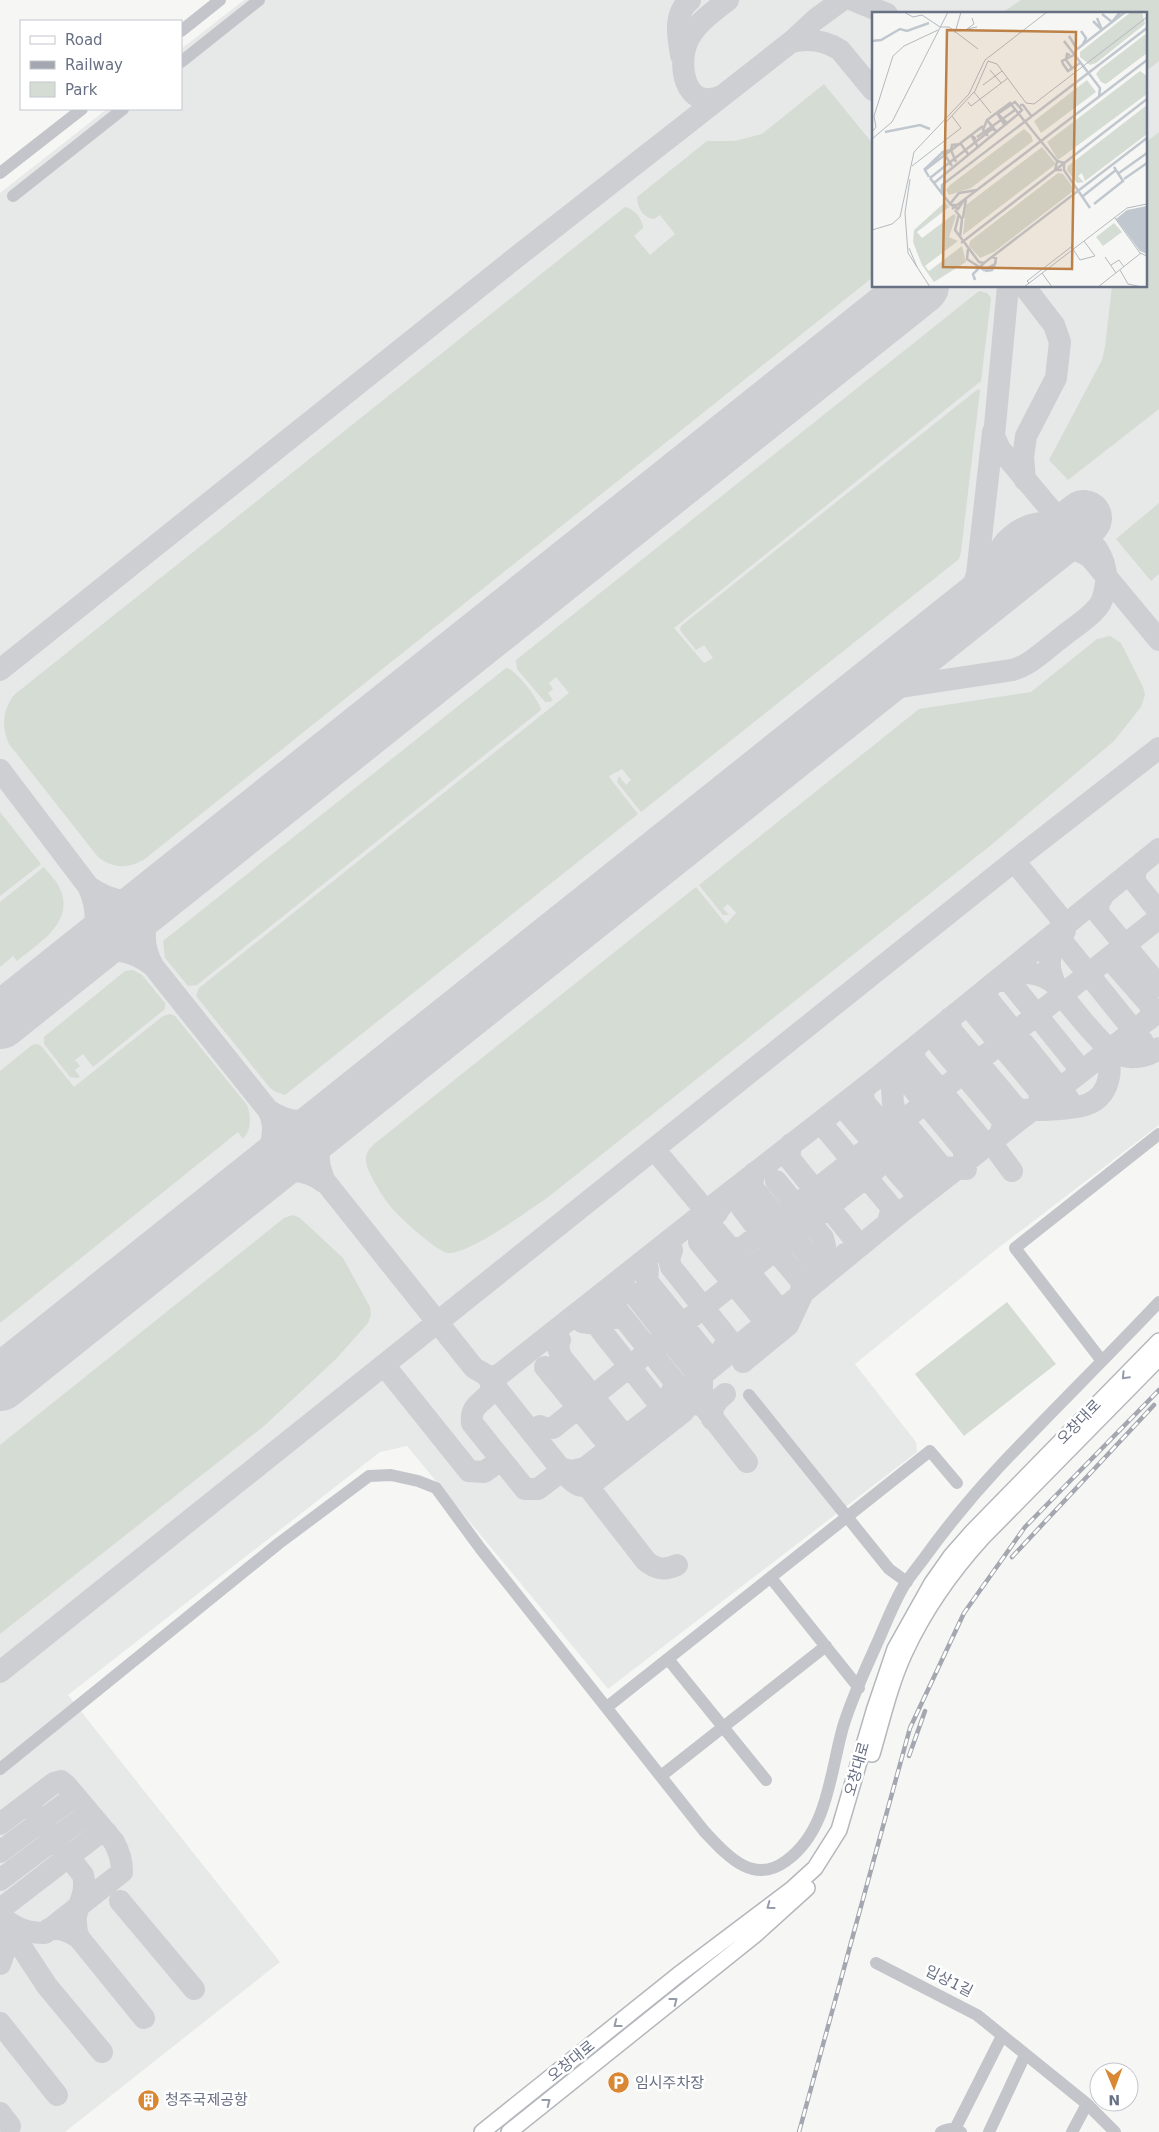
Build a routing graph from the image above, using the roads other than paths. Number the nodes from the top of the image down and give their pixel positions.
1 (220, 0) edge
2 (260, 0) edge
3 (182, 29) edge
4 (182, 61) edge
5 (81, 110) edge
6 (122, 110) edge
7 (0, 173) edge
8 (13, 196) dead end
9 (1159, 1134) edge
10 (1159, 1302) edge
11 (1159, 1341) edge
12 (1159, 1358) edge
13 (1102, 1361) junction
14 (749, 1396) dead end
15 (957, 1483) dead end
16 (846, 1516) junction
17 (771, 1578) junction
18 (907, 1582) junction
19 (826, 1646) junction
20 (668, 1659) junction
21 (858, 1688) junction
22 (607, 1707) junction
23 (723, 1729) junction
24 (0, 1768) edge
25 (660, 1776) junction
26 (766, 1780) dead end
27 (876, 1963) dead end
28 (1002, 2036) junction
29 (1025, 2056) junction
30 (1087, 2104) junction
31 (958, 2130) edge
32 (482, 2132) edge
33 (509, 2132) edge
34 (942, 2132) edge
35 (989, 2132) edge
36 (1072, 2132) edge
37 (1115, 2132) edge

1 - 3 street
2 - 4 street
5 - 7 street
6 - 8 street
9 - 13 street
10 - 13 street
11 -> 32 main road, 오창대로
33 -> 12 main road, 오창대로
13 - 18 street
14 - 16 street
15 - 16 street
16 - 17 street
16 - 18 street
17 - 19 street
17 - 20 street
18 - 21 street
19 - 21 street
19 - 23 street
20 - 22 street
20 - 23 street
21 - 25 street
22 - 24 street
22 - 25 street
23 - 25 street
23 - 26 street
27 - 28 street, 입상1길
28 - 29 street, 입상1길
28 - 31 street
29 - 30 street, 입상1길
29 - 35 street
30 - 36 street
30 - 37 street, 입상1길
31 - 34 street

